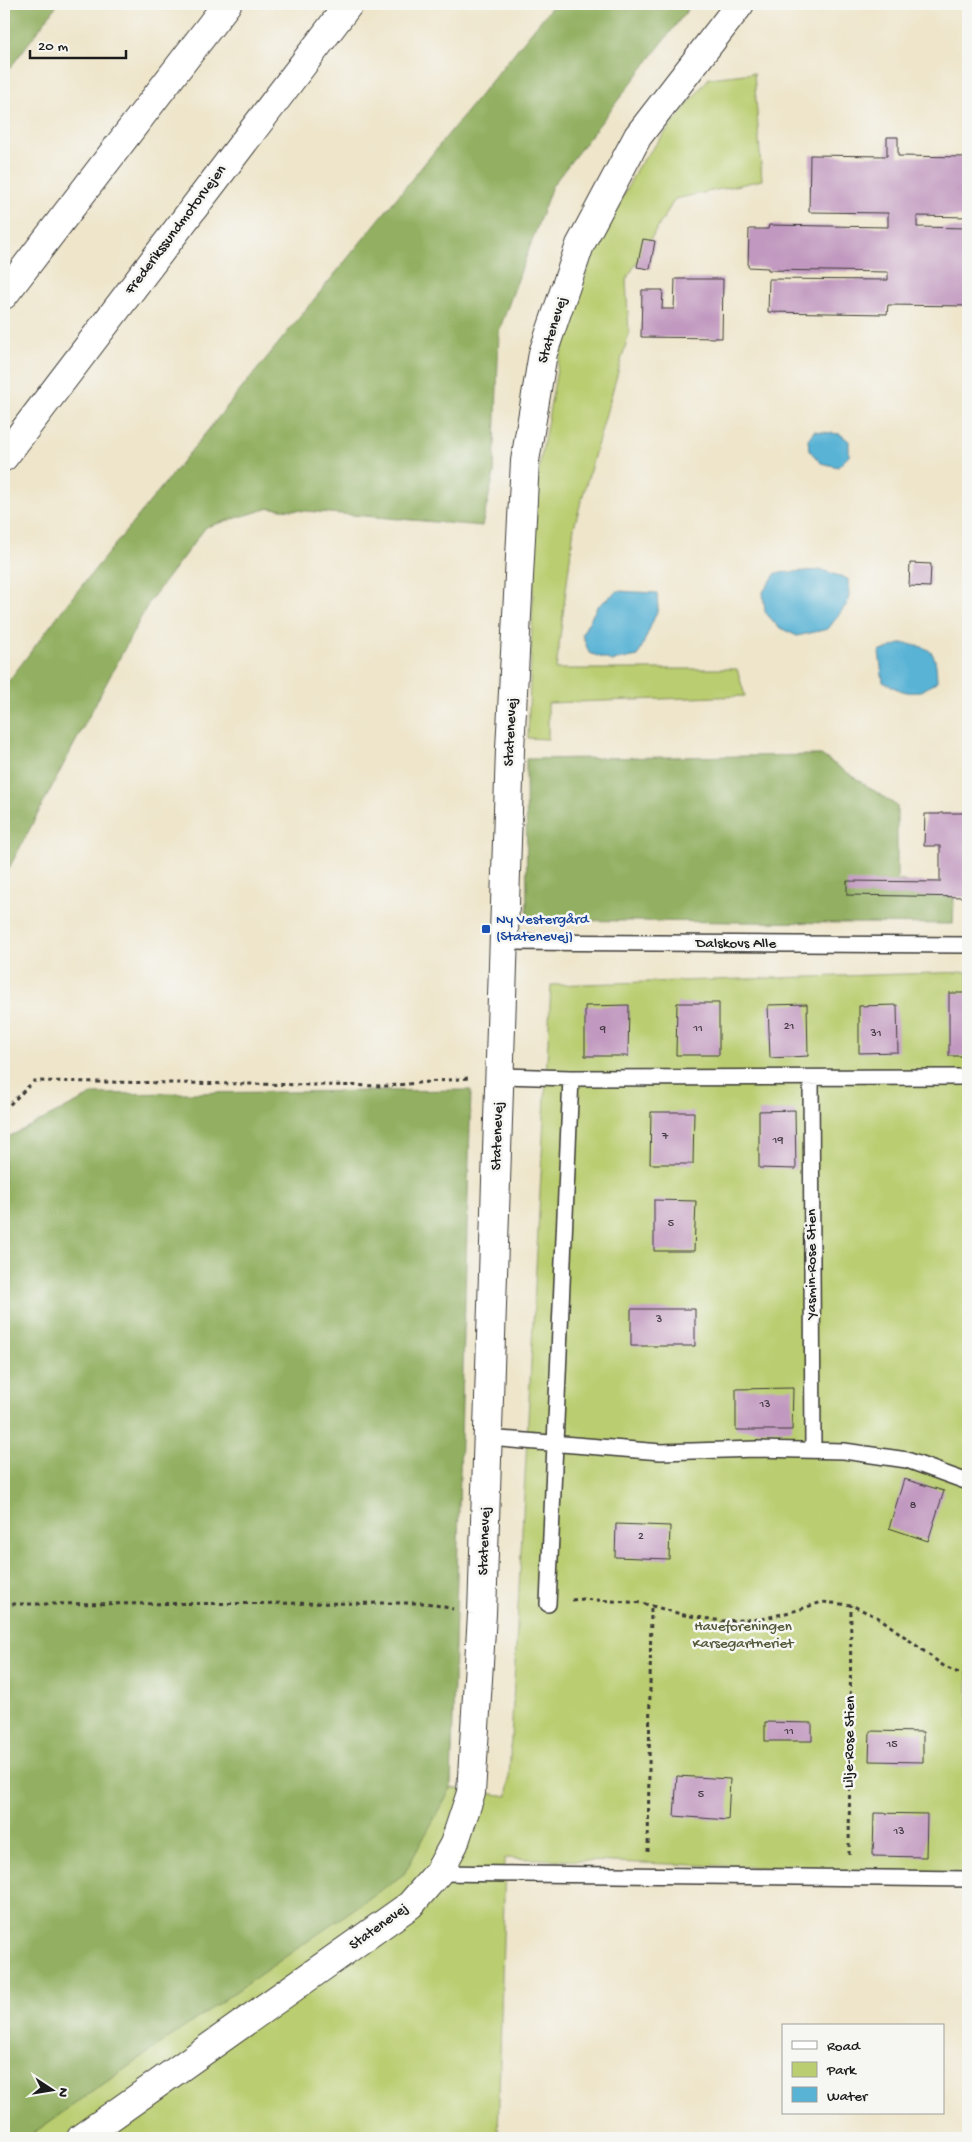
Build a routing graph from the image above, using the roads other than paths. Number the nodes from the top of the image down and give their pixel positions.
1 (227, 4) edge
2 (349, 4) edge
3 (740, 4) edge
4 (4, 295) edge
5 (4, 457) edge
6 (504, 942) junction
7 (968, 945) edge
8 (500, 1076) junction
9 (968, 1077) edge
10 (571, 1078) junction
11 (811, 1078) junction
12 (488, 1438) junction
13 (556, 1444) junction
14 (813, 1450) junction
15 (968, 1482) edge
16 (548, 1604) road end
17 (438, 1873) junction
18 (968, 1879) edge
19 (81, 2138) edge

1 - 4 main road
2 - 5 main road, Frederikssundmotorvejen
3 - 6 main road, Statenevej
6 - 7 lane, Dalskovs Alle
6 - 8 main road, Statenevej
8 - 10 lane
8 - 12 main road, Statenevej
9 - 11 lane
10 - 11 lane
10 - 13 lane
11 - 14 lane, Yasmin-Rose Stien
12 - 13 lane
12 - 17 main road, Statenevej
13 - 14 lane
13 - 16 lane
14 - 15 lane
17 - 18 lane
17 - 19 main road, Statenevej

